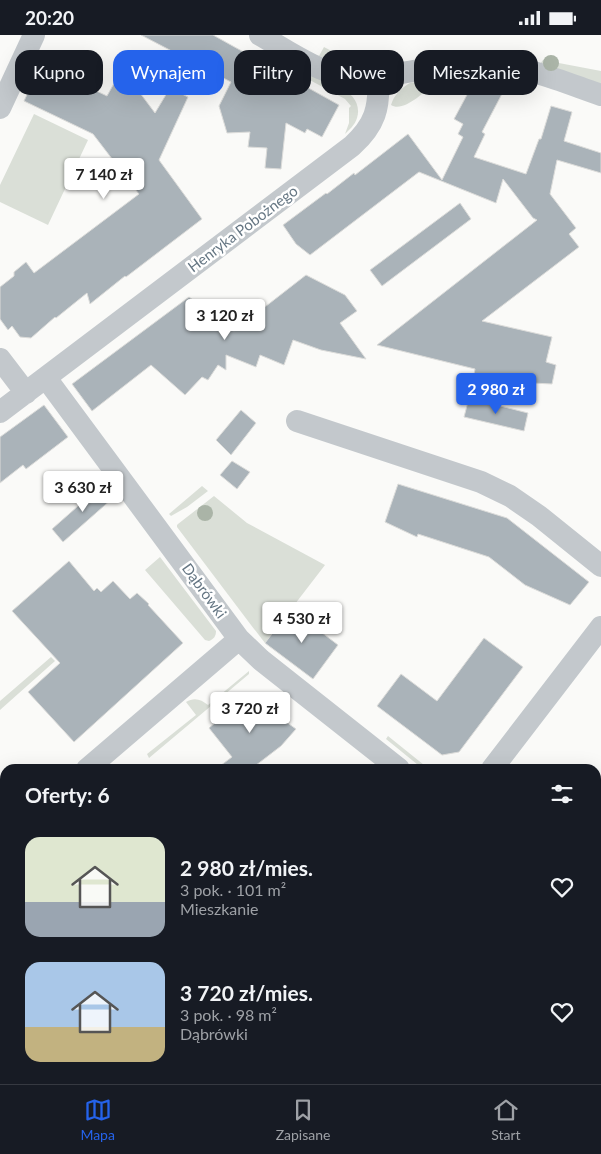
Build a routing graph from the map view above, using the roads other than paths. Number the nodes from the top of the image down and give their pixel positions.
1 (34, 35) edge
2 (260, 35) edge
3 (321, 68) edge
4 (404, 73) edge
5 (378, 95) edge
6 (601, 95) edge
7 (0, 108) edge
8 (0, 359) edge
9 (46, 378) junction
10 (26, 393) junction
11 (0, 412) edge
12 (297, 421) dead end
13 (601, 567) edge
14 (601, 627) edge
15 (239, 639) junction
16 (93, 764) edge
17 (393, 764) edge
18 (496, 764) edge

1 - 7 street
2 - 3 street
4 - 6 street
5 - 9 street, Henryka Pobożnego
8 - 10 street
9 - 10 street, Henryka Pobożnego
9 - 15 street, Dąbrówki
10 - 11 street, Henryka Pobożnego
12 - 13 street
14 - 18 street
15 - 16 street
15 - 17 street, Dąbrówki

